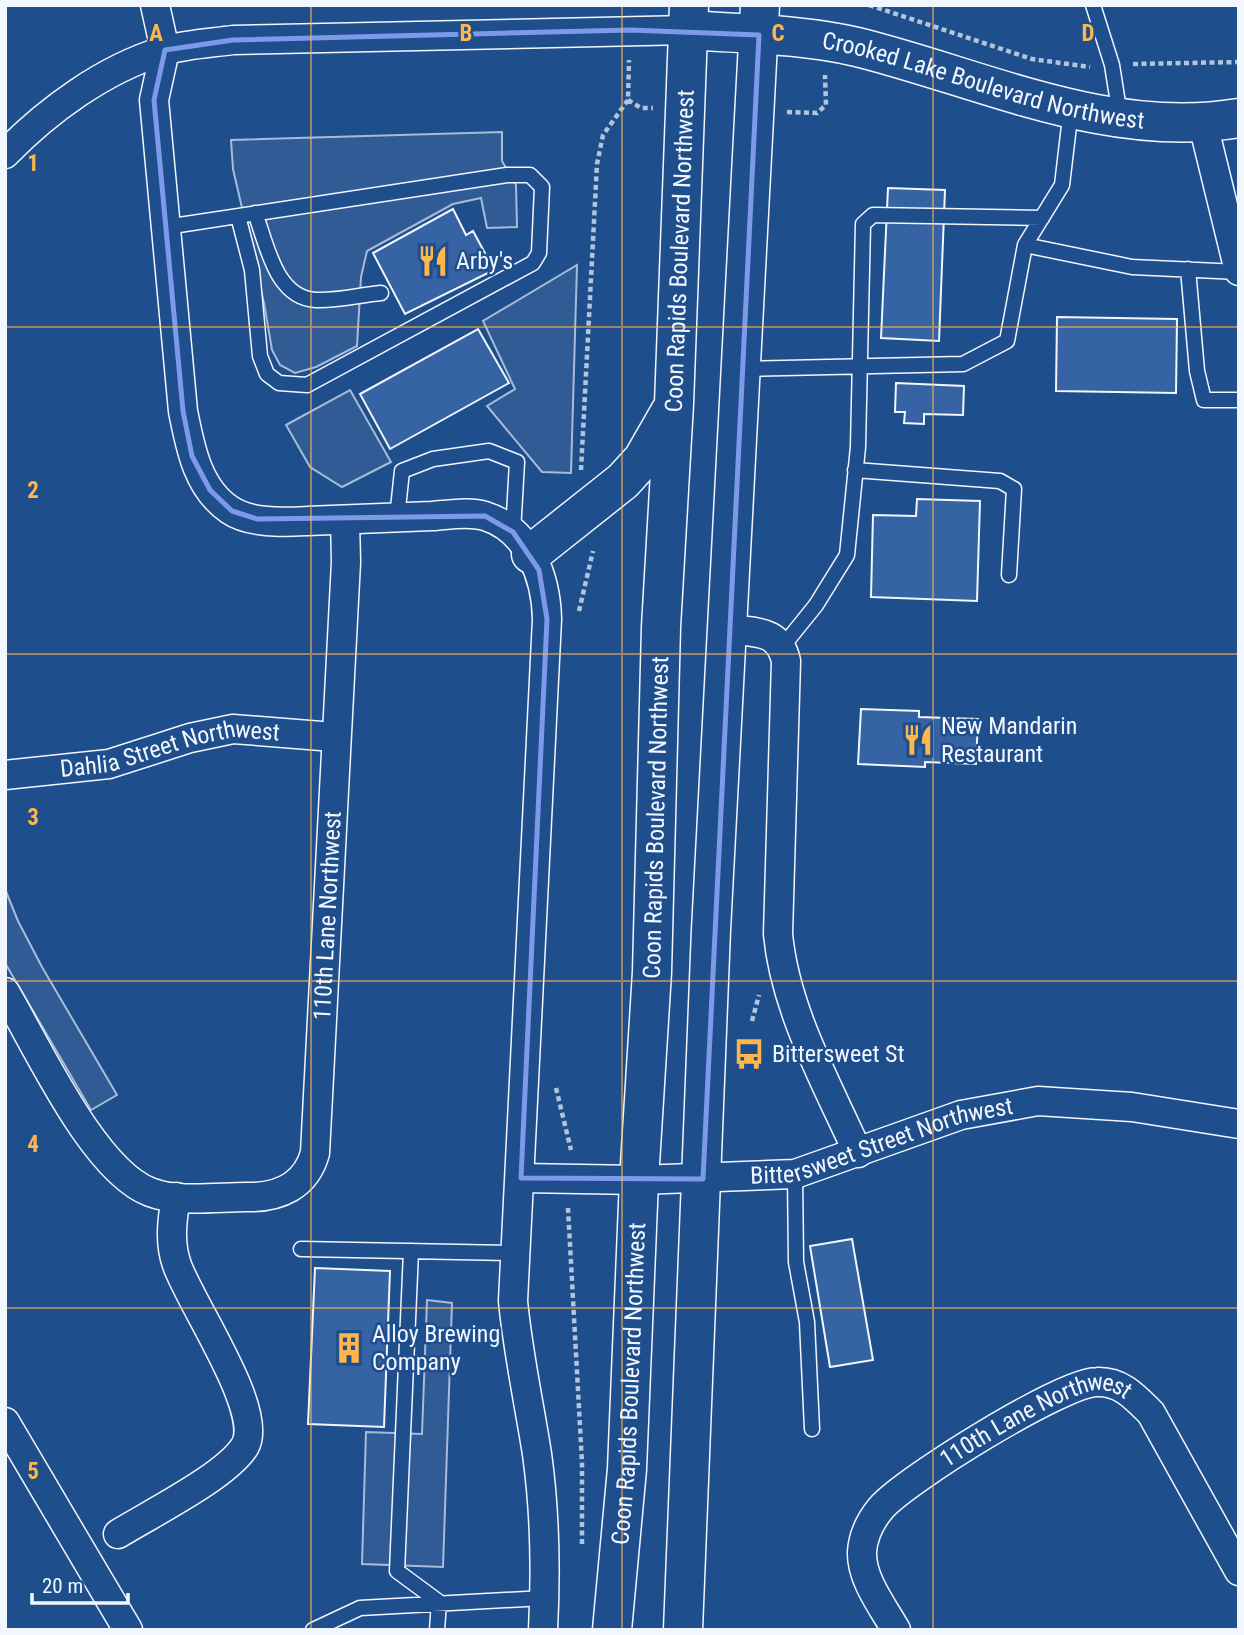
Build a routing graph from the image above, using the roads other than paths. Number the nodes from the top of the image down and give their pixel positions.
1 (155, 5) edge
2 (1093, 5) edge
3 (688, 18) edge
4 (760, 20) edge
5 (165, 50) junction
6 (1071, 109) junction
7 (1120, 117) junction
8 (1221, 121) edge
9 (5, 154) edge
10 (255, 214) junction
11 (238, 216) junction
12 (1042, 218) junction
13 (166, 227) junction
14 (1025, 245) junction
15 (1188, 269) junction
16 (1239, 271) edge
17 (381, 293) dead end
18 (858, 366) junction
19 (741, 369) junction
20 (1239, 400) edge
21 (674, 404) junction
22 (855, 470) junction
23 (397, 518) junction
24 (345, 520) junction
25 (522, 543) junction
26 (1009, 575) dead end
27 (728, 629) junction
28 (783, 646) junction
29 (334, 737) junction
30 (5, 775) edge
31 (5, 992) edge
32 (1239, 1124) edge
33 (858, 1153) junction
34 (795, 1174) junction
35 (521, 1178) junction
36 (703, 1179) junction
37 (639, 1180) junction
38 (176, 1197) junction
39 (301, 1249) dead end
40 (411, 1251) junction
41 (516, 1253) junction
42 (5, 1422) edge
43 (812, 1429) dead end
44 (118, 1534) dead end
45 (1239, 1571) edge
46 (544, 1598) junction
47 (439, 1602) junction
48 (128, 1630) edge
49 (313, 1630) edge
50 (438, 1630) edge
51 (543, 1630) edge
52 (612, 1630) edge
53 (683, 1630) edge
54 (895, 1630) edge

1 - 5 street
2 - 7 lane
3 - 4 main road, Crooked Lake Boulevard Northwest
3 - 5 street, Crooked Lake Boulevard Northwest
3 - 21 main road, Coon Rapids Boulevard Northwest
4 - 6 main road, Crooked Lake Boulevard Northwest
4 - 19 main road
5 - 9 street, Crooked Lake Boulevard Northwest
5 - 13 street
6 - 7 main road, Crooked Lake Boulevard Northwest
6 - 12 lane
7 - 8 main road, Crooked Lake Boulevard Northwest
8 - 16 street
10 - 11 lane
10 - 11 lane
10 - 17 lane
11 - 13 lane
12 - 14 lane
12 - 18 lane
13 - 24 street
14 - 15 lane
14 - 18 lane
15 - 16 lane
15 - 20 lane
18 - 19 lane
18 - 22 lane
19 - 27 main road
21 - 25 main road
21 - 37 main road, Coon Rapids Boulevard Northwest
22 - 26 lane
22 - 28 lane
23 - 24 street
23 - 25 street
23 - 25 lane
24 - 29 street, 110th Lane Northwest
25 - 35 street
27 - 28 street
27 - 36 main road
28 - 33 street
29 - 30 street, Dahlia Street Northwest
29 - 38 street, 110th Lane Northwest
31 - 38 street
32 - 33 street, Bittersweet Street Northwest
33 - 34 street, Bittersweet Street Northwest
34 - 36 street, Bittersweet Street Northwest
34 - 43 lane
35 - 37 street, Bittersweet Street Northwest
35 - 41 street
36 - 37 street, Bittersweet Street Northwest
36 - 53 main road
37 - 52 main road, Coon Rapids Boulevard Northwest
38 - 44 street
39 - 40 lane
40 - 41 lane
40 - 47 lane
41 - 46 street
42 - 48 street
45 - 54 street, 110th Lane Northwest
46 - 47 lane
46 - 51 street
47 - 49 lane
47 - 50 lane

